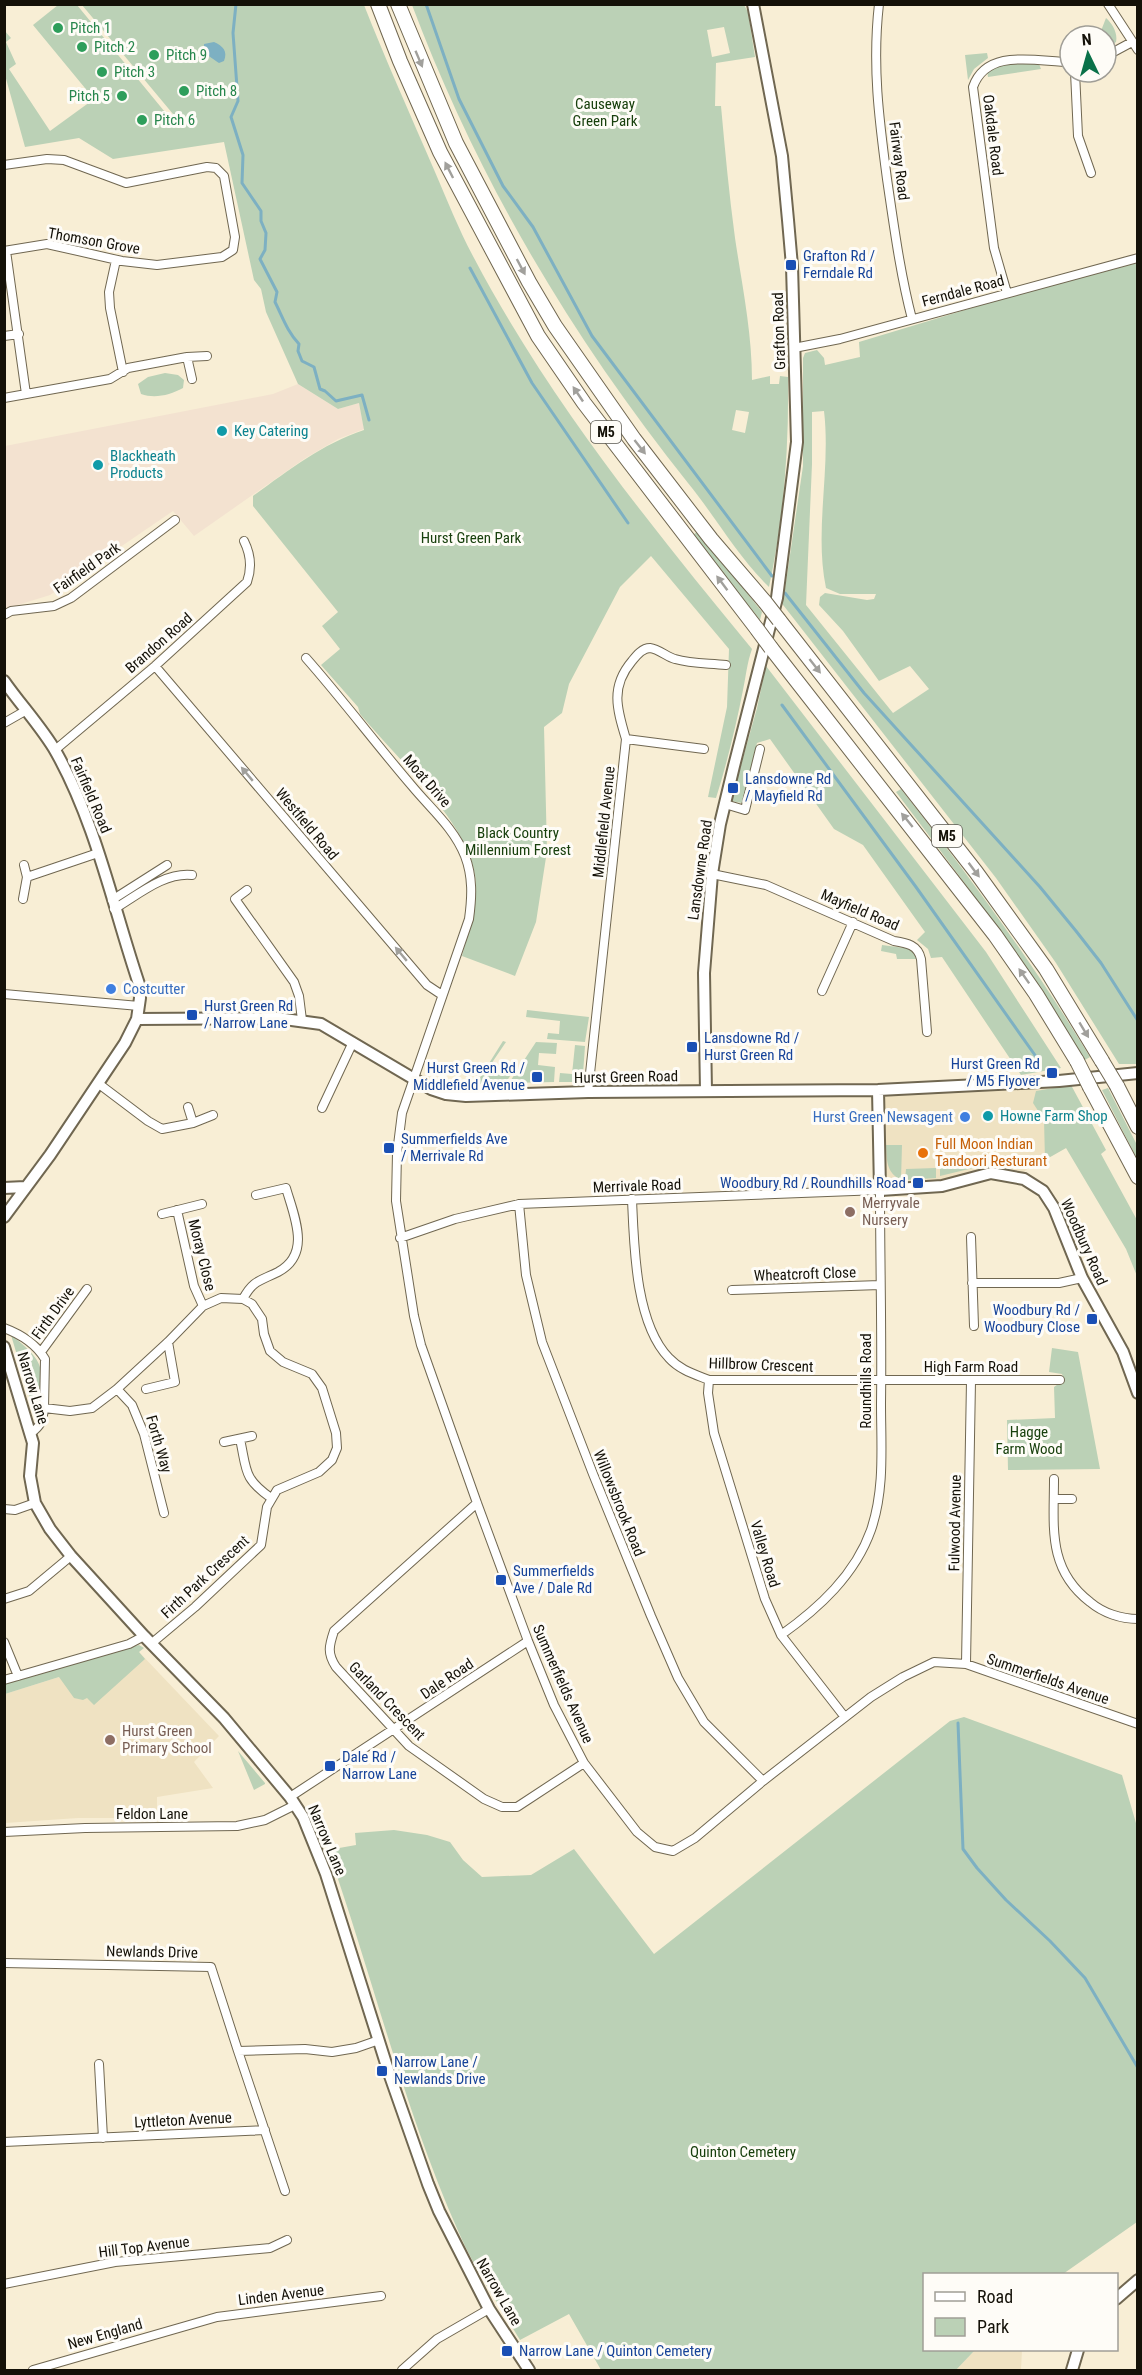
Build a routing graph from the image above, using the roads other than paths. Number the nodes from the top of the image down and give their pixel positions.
1 (378, 4) edge
2 (398, 4) edge
3 (753, 4) edge
4 (879, 4) edge
5 (1108, 4) edge
6 (1132, 42) junction
7 (1118, 50) edge
8 (1137, 50) edge
9 (1058, 62) edge
10 (1076, 84) edge
11 (4, 165) edge
12 (1091, 173) dead end
13 (5, 251) edge
14 (1137, 258) edge
15 (116, 260) junction
16 (1007, 293) junction
17 (912, 319) junction
18 (19, 334) junction
19 (4, 336) edge
20 (794, 348) junction
21 (207, 356) dead end
22 (187, 357) junction
23 (123, 372) junction
24 (192, 379) dead end
25 (26, 394) junction
26 (4, 398) edge
27 (175, 520) dead end
28 (244, 541) dead end
29 (4, 615) edge
30 (767, 653) junction
31 (306, 658) dead end
32 (726, 665) dead end
33 (155, 666) junction
34 (4, 681) edge
35 (25, 711) junction
36 (4, 723) edge
37 (626, 739) junction
38 (704, 749) dead end
39 (760, 749) dead end
40 (55, 750) junction
41 (725, 804) junction
42 (98, 853) junction
43 (24, 865) dead end
44 (167, 865) dead end
45 (712, 874) junction
46 (192, 875) dead end
47 (27, 877) junction
48 (247, 890) dead end
49 (23, 899) dead end
50 (113, 904) junction
51 (853, 922) junction
52 (822, 991) dead end
53 (4, 994) edge
54 (442, 995) junction
55 (139, 1006) junction
56 (137, 1018) junction
57 (302, 1020) junction
58 (927, 1032) dead end
59 (353, 1042) junction
60 (1136, 1073) edge
61 (415, 1079) junction
62 (99, 1084) junction
63 (878, 1090) junction
64 (706, 1091) junction
65 (588, 1092) junction
66 (189, 1107) dead end
67 (322, 1108) dead end
68 (213, 1114) dead end
69 (193, 1123) junction
70 (1137, 1127) edge
71 (1137, 1177) edge
72 (25, 1187) junction
73 (4, 1188) edge
74 (880, 1190) junction
75 (256, 1195) dead end
76 (632, 1199) junction
77 (202, 1204) dead end
78 (519, 1204) junction
79 (177, 1210) junction
80 (162, 1214) dead end
81 (5, 1217) edge
82 (971, 1237) dead end
83 (400, 1238) junction
84 (1082, 1278) junction
85 (972, 1283) junction
86 (880, 1285) junction
87 (87, 1289) dead end
88 (732, 1290) dead end
89 (243, 1299) junction
90 (202, 1306) junction
91 (974, 1326) dead end
92 (4, 1328) edge
93 (168, 1342) junction
94 (4, 1347) edge
95 (41, 1352) junction
96 (709, 1380) junction
97 (881, 1380) junction
98 (1060, 1380) dead end
99 (971, 1381) junction
100 (117, 1389) junction
101 (146, 1389) dead end
102 (1137, 1393) edge
103 (44, 1408) junction
104 (31, 1433) junction
105 (252, 1436) dead end
106 (240, 1439) junction
107 (224, 1442) dead end
108 (1054, 1479) dead end
109 (271, 1498) junction
110 (1072, 1498) dead end
111 (1054, 1499) junction
112 (35, 1503) junction
113 (477, 1503) junction
114 (4, 1509) edge
115 (164, 1513) dead end
116 (70, 1556) junction
117 (4, 1599) edge
118 (1137, 1619) edge
119 (781, 1635) junction
120 (148, 1640) junction
121 (528, 1641) junction
122 (4, 1642) edge
123 (966, 1664) junction
124 (18, 1676) junction
125 (4, 1680) edge
126 (844, 1716) junction
127 (1137, 1724) edge
128 (395, 1730) junction
129 (584, 1763) junction
130 (763, 1781) junction
131 (292, 1801) junction
132 (4, 1832) edge
133 (4, 1963) edge
134 (379, 2040) junction
135 (238, 2051) junction
136 (99, 2064) dead end
137 (265, 2130) junction
138 (103, 2138) junction
139 (4, 2142) edge
140 (285, 2191) dead end
141 (287, 2240) dead end
142 (1137, 2280) edge
143 (4, 2284) edge
144 (381, 2296) dead end
145 (1118, 2297) edge
146 (489, 2309) junction
147 (185, 2325) joint
148 (1077, 2351) edge
149 (33, 2370) edge
150 (402, 2370) edge
151 (528, 2370) edge
152 (1072, 2370) edge

30 -> 1 highway, M5, bridge
2 -> 70 highway, M5, bridge
3 - 20 street, Grafton Road
4 - 17 street, Fairway Road
5 - 6 street
6 - 7 street
6 - 8 street
9 - 16 street, Oakdale Road
10 - 12 street
11 - 15 street, Thomson Grove
13 - 15 street, Thomson Grove
13 - 18 street
14 - 16 street, Ferndale Road
15 - 23 street
16 - 17 street, Ferndale Road
17 - 20 street, Ferndale Road
18 - 19 street
18 - 25 street
20 - 30 street, Grafton Road
21 - 22 street
22 - 23 street
22 - 24 street
23 - 25 street
25 - 26 street
27 - 29 street, Fairfield Park
28 - 33 street, Brandon Road
30 - 41 street, Lansdowne Road
71 -> 30 highway, M5, bridge
31 - 54 street, Moat Drive
32 - 37 street, Middlefield Avenue
33 - 40 street, Brandon Road
54 -> 33 street, Westfield Road
34 - 35 street, Fairfield Road
35 - 36 street
35 - 40 street, Fairfield Road
37 - 38 street
37 - 65 street, Middlefield Avenue
39 - 41 street
40 - 42 street, Fairfield Road
41 - 45 street, Lansdowne Road
42 - 47 street
42 - 50 street, Fairfield Road
43 - 47 street
44 - 50 street
45 - 51 street, Mayfield Road
45 - 64 street, Lansdowne Road
46 - 50 street
47 - 49 street
48 - 57 street
50 - 55 street, Fairfield Road
51 - 52 street
51 - 58 street, Mayfield Road
53 - 55 street
54 - 61 street, Moat Drive
55 - 56 street, Fairfield Road
56 - 57 street, Hurst Green Road
56 - 62 street
57 - 59 street, Hurst Green Road
59 - 61 street, Hurst Green Road
59 - 67 street
60 - 63 street, Hurst Green Road
61 - 65 street, Hurst Green Road
61 - 83 street, Summerfields Avenue
62 - 69 street
62 - 72 street
63 - 64 street, Hurst Green Road
63 - 74 street, Roundhills Road
64 - 65 street, Hurst Green Road
66 - 69 street
68 - 69 street
72 - 73 street
72 - 81 street
74 - 76 street, Merrivale Road
74 - 84 street, Woodbury Road
74 - 86 street, Roundhills Road
75 - 89 street
76 - 78 street, Merrivale Road
76 - 96 street, Hillbrow Crescent
77 - 79 street, Moray Close
78 - 83 street, Merrivale Road
78 - 130 street, Willowsbrook Road
79 - 80 street, Moray Close
79 - 90 street, Moray Close
82 - 85 street
83 - 113 street, Summerfields Avenue
84 - 85 street
84 - 102 street, Woodbury Road
85 - 91 street
86 - 88 street, Wheatcroft Close
86 - 97 street, Roundhills Road
87 - 95 street, Firth Drive
89 - 90 street
89 - 109 street
90 - 93 street
92 - 95 street
93 - 100 street
93 - 101 street
94 - 104 street, Narrow Lane
95 - 103 street
96 - 97 street, Hillbrow Crescent
96 - 119 street, Valley Road
97 - 99 street, High Farm Road
97 - 119 street, Roundhills Road
98 - 99 street, High Farm Road
99 - 123 street, Fulwood Avenue
100 - 103 street
100 - 115 street, Forth Way
103 - 104 street
104 - 112 street, Narrow Lane
105 - 106 street
106 - 107 street
106 - 109 street
108 - 111 street
109 - 120 street, Firth Park Crescent
110 - 111 street
111 - 118 street
112 - 114 street
112 - 116 street, Narrow Lane
113 - 121 street, Summerfields Avenue
113 - 128 street, Garland Crescent
116 - 117 street
116 - 120 street, Narrow Lane
119 - 126 street, Valley Road
120 - 124 street, Firth Park Crescent
120 - 131 street, Narrow Lane
121 - 128 street, Dale Road
121 - 129 street, Summerfields Avenue
122 - 124 street
123 - 126 street, Summerfields Avenue
123 - 127 street, Summerfields Avenue
124 - 125 street, Firth Park Crescent
126 - 130 street, Summerfields Avenue
128 - 129 street, Garland Crescent
128 - 131 street, Dale Road
129 - 130 street, Summerfields Avenue
131 - 132 street, Feldon Lane
131 - 134 street, Narrow Lane
133 - 135 street, Newlands Drive
134 - 135 street
134 - 146 street, Narrow Lane
135 - 137 street
136 - 138 street
137 - 138 street, Lyttleton Avenue
137 - 140 street
138 - 139 street, Lyttleton Avenue
141 - 143 street, Hill Top Avenue
142 - 145 street
144 - 147 street, Linden Avenue
146 - 150 street
146 - 151 street, Narrow Lane
147 - 149 street, New England
148 - 152 street

